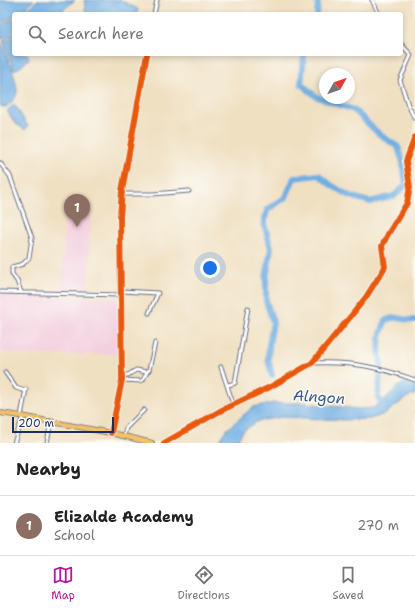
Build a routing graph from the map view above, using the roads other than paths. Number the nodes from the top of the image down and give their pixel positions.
1 (157, 0) edge
2 (372, 0) edge
3 (154, 12) edge
4 (378, 12) edge
5 (403, 46) edge
6 (147, 56) edge
7 (415, 119) edge
8 (415, 139) edge
9 (0, 163) edge
10 (189, 191) dead end
11 (122, 194) junction
12 (0, 292) edge
13 (21, 292) junction
14 (121, 293) junction
15 (248, 308) dead end
16 (149, 313) dead end
17 (156, 343) dead end
18 (312, 363) junction
19 (221, 367) dead end
20 (5, 372) dead end
21 (147, 372) junction
22 (122, 375) junction
23 (122, 380) junction
24 (415, 380) edge
25 (228, 385) junction
26 (233, 404) junction
27 (144, 410) dead end
28 (0, 413) edge
29 (22, 416) junction
30 (51, 421) junction
31 (111, 433) junction
32 (124, 436) junction
33 (14, 443) edge
34 (47, 443) edge
35 (152, 443) edge
36 (164, 443) edge

1 - 3 street
2 - 4 street
5 - 7 street
6 - 11 street
8 - 18 street
9 - 13 street
10 - 11 street
11 - 14 street
12 - 13 street
13 - 14 street
14 - 16 street
14 - 22 street
15 - 25 street
17 - 21 street
18 - 24 street
18 - 26 street
19 - 25 street
20 - 29 street
21 - 22 street
21 - 23 street
22 - 23 street
23 - 31 street
25 - 26 street
26 - 36 street
27 - 32 street
28 - 29 main road
29 - 30 main road
29 - 33 street
30 - 31 main road
30 - 34 street
31 - 32 main road
32 - 35 main road

